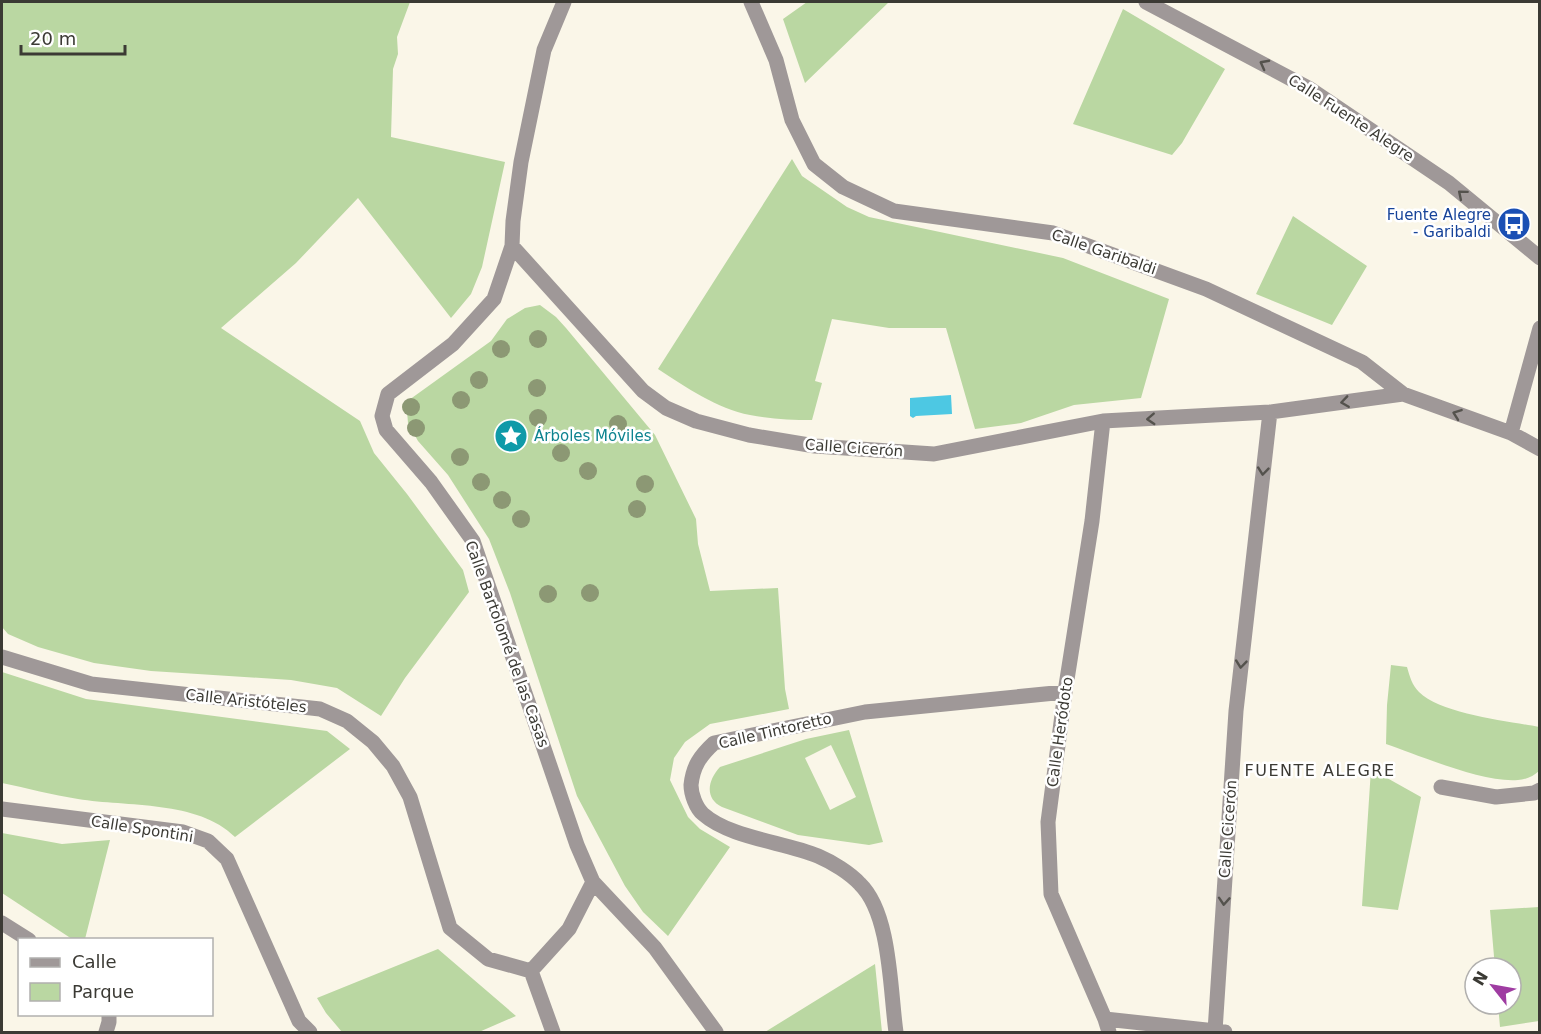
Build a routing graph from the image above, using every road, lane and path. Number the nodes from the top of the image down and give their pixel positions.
1 (564, 2) edge
2 (751, 2) edge
3 (1146, 2) edge
4 (512, 246) junction
5 (1539, 258) edge
6 (1539, 328) edge
7 (1403, 394) junction
8 (1270, 412) junction
9 (1103, 421) junction
10 (1511, 433) junction
11 (1539, 449) edge
12 (2, 657) edge
13 (1065, 692) junction
14 (1441, 787) dead end
15 (1539, 790) edge
16 (2, 809) edge
17 (593, 882) junction
18 (2, 923) edge
19 (26, 938) edge
20 (531, 971) junction
21 (109, 1016) edge
22 (1107, 1026) edge
23 (299, 1027) edge
24 (106, 1032) edge
25 (310, 1032) edge
26 (553, 1032) edge
27 (716, 1032) edge
28 (896, 1032) edge
29 (1220, 1032) edge

1 - 4 street, Calle Bartolomé de las Casas
2 - 7 street, Calle Garibaldi
5 -> 3 street, Calle Fuente Alegre
4 - 9 street, Calle Cicerón
4 - 17 street, Calle Bartolomé de las Casas
6 - 10 street
7 -> 8 street, Calle Cicerón
10 -> 7 street, Calle Garibaldi
8 -> 9 street, Calle Cicerón
8 -> 29 street, Calle Cicerón
9 - 13 street, Calle Heródoto
10 - 11 street, Calle Garibaldi
12 - 20 street, Calle Aristóteles
13 - 22 street, Calle Heródoto
13 - 28 street, Calle Tintoretto
14 - 15 street
16 - 23 street, Calle Spontini
17 - 20 street
17 - 27 street, Calle Bartolomé de las Casas
18 - 19 street
20 - 26 street
21 - 24 street
22 - 29 street, Calle Cicerón
23 - 25 street, Calle Spontini

